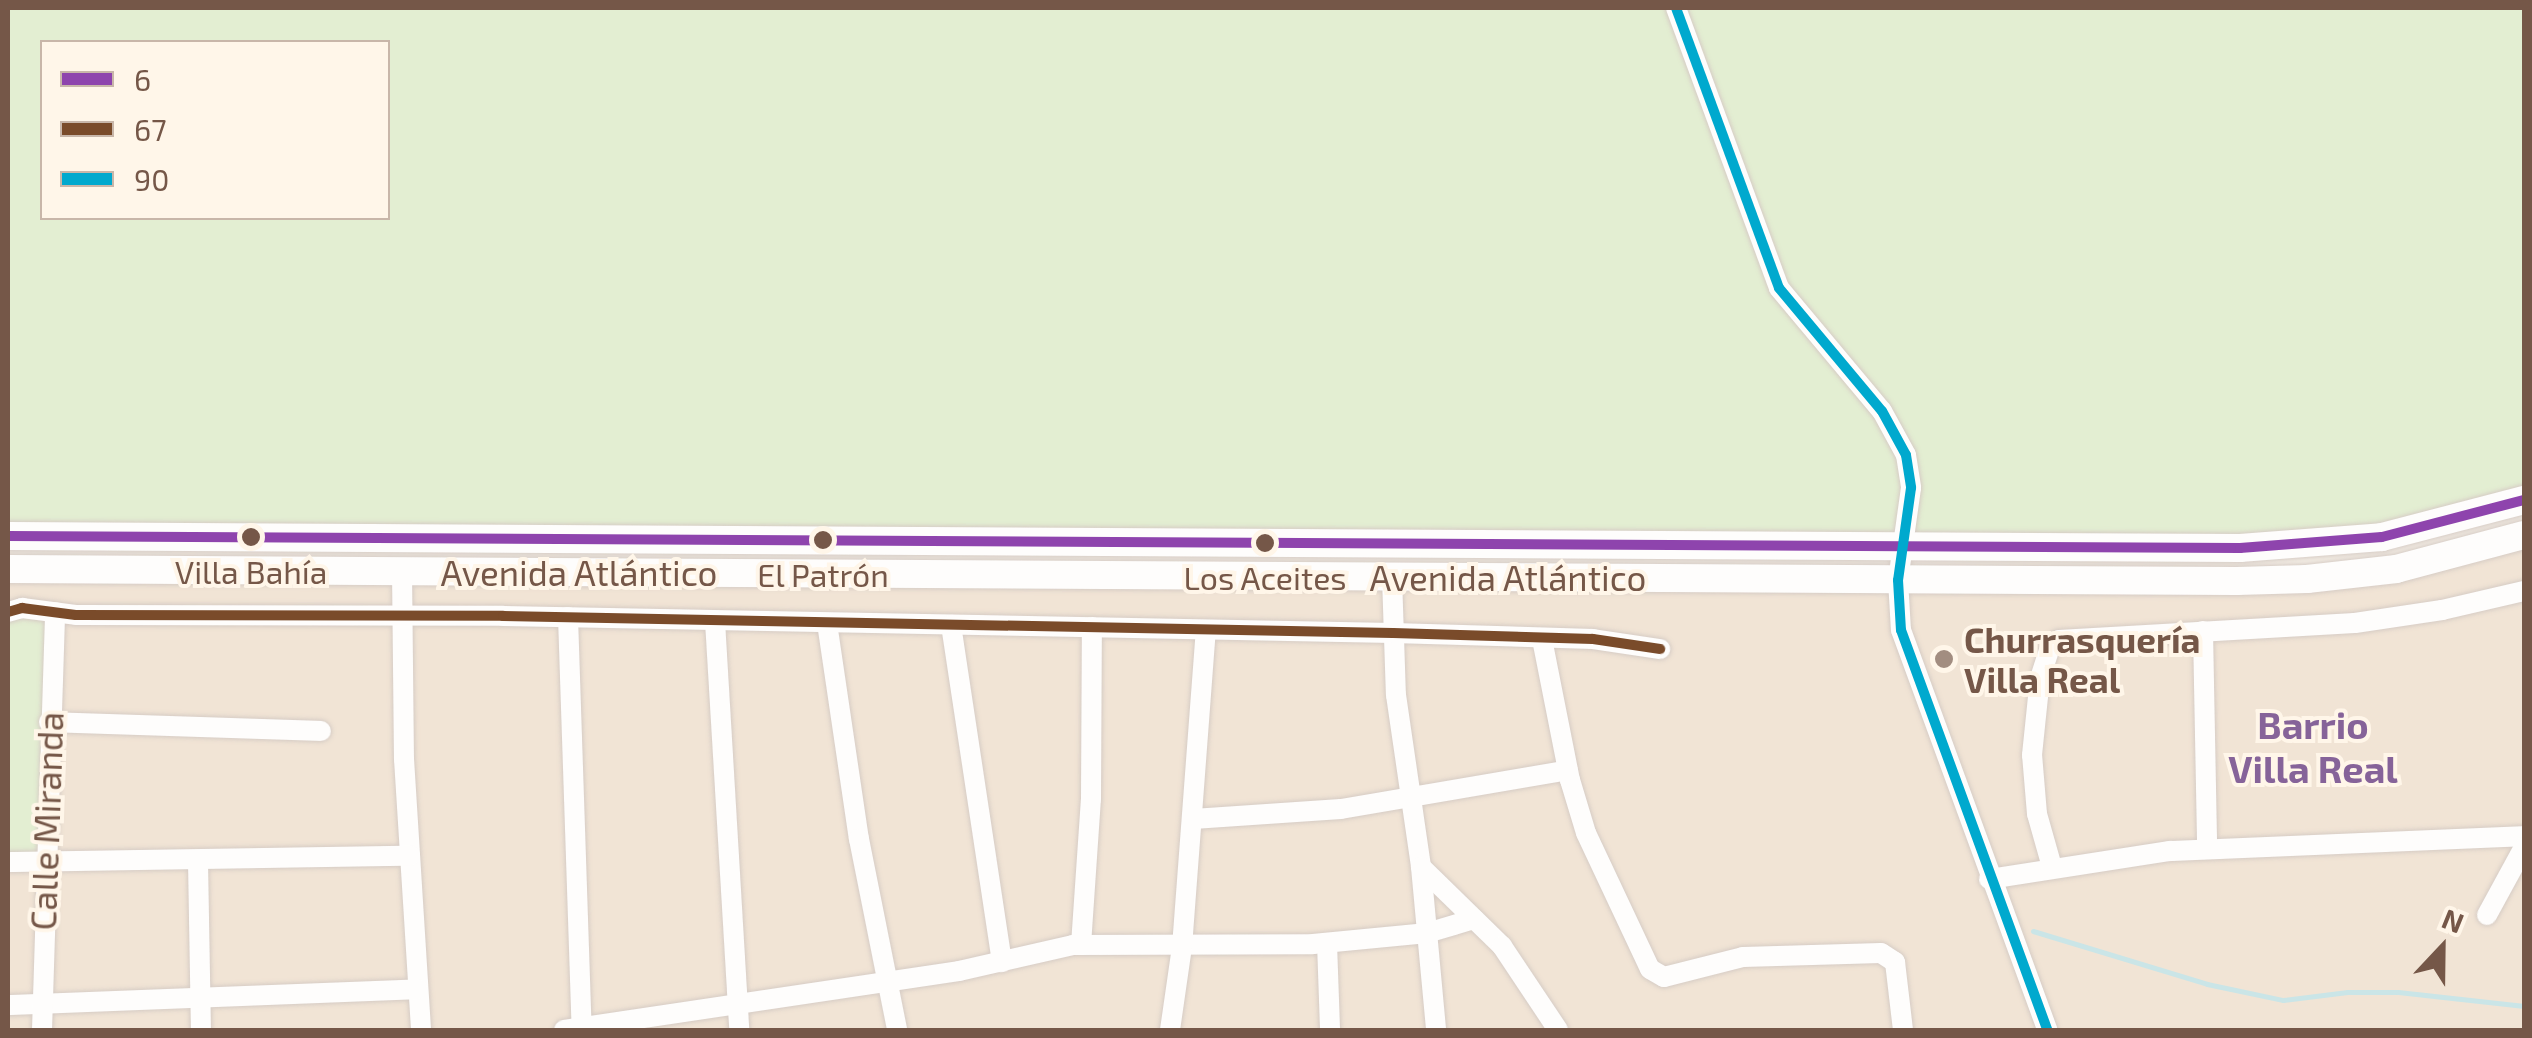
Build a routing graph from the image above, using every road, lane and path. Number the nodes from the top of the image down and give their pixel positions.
1 (1676, 8) edge
2 (2524, 500) edge
3 (8, 533) edge
4 (2524, 536) edge
5 (1904, 548) junction
6 (8, 568) edge
7 (402, 570) junction
8 (1392, 577) junction
9 (1898, 580) junction
10 (2524, 591) edge
11 (8, 612) edge
12 (55, 612) junction
13 (404, 615) junction
14 (568, 618) junction
15 (716, 620) junction
16 (827, 622) junction
17 (951, 625) junction
18 (1092, 627) junction
19 (1206, 630) junction
20 (2203, 631) junction
21 (1393, 633) junction
22 (1542, 639) junction
23 (1660, 649) dead end
24 (49, 722) junction
25 (321, 731) dead end
26 (1568, 770) junction
27 (1410, 798) junction
28 (1193, 819) junction
29 (2524, 836) edge
30 (2524, 846) edge
31 (2206, 849) junction
32 (410, 856) junction
33 (198, 861) junction
34 (8, 862) edge
35 (44, 862) junction
36 (1421, 867) junction
37 (2052, 867) junction
38 (2519, 870) edge
39 (1989, 879) junction
40 (2487, 915) dead end
41 (1474, 918) junction
42 (1427, 933) junction
43 (1327, 942) junction
44 (1081, 944) junction
45 (1182, 947) junction
46 (1002, 962) junction
47 (886, 978) junction
48 (418, 989) junction
49 (200, 999) junction
50 (736, 1002) junction
51 (42, 1003) junction
52 (8, 1004) edge
53 (42, 1030) edge
54 (201, 1030) edge
55 (422, 1030) edge
56 (576, 1030) edge
57 (739, 1030) edge
58 (897, 1030) edge
59 (1170, 1030) edge
60 (1330, 1030) edge
61 (1436, 1030) edge
62 (1558, 1030) edge
63 (1903, 1030) edge
64 (2046, 1030) edge

1 - 5 street
2 - 5 main road, Avenida Atlántico
3 - 5 main road, Avenida Atlántico
4 - 9 main road, Avenida Atlántico
5 - 9 street
6 - 7 main road, Avenida Atlántico
7 - 8 main road, Avenida Atlántico
7 - 13 street
8 - 9 main road, Avenida Atlántico
8 - 21 street
9 - 39 street
10 - 20 street
11 - 12 street
12 - 13 street
12 - 24 street, Calle Miranda
13 - 14 street
13 - 32 street
14 - 15 street
14 - 56 street
15 - 16 street
15 - 50 street
16 - 17 street
16 - 47 street
17 - 18 street
17 - 46 street
18 - 19 street
18 - 44 street
19 - 21 street
19 - 28 street
20 - 31 street
20 - 37 street
21 - 22 street
21 - 27 street
22 - 23 street
22 - 26 street
24 - 25 street
24 - 35 street, Calle Miranda
26 - 27 street
26 - 63 street
27 - 28 street
27 - 36 street
28 - 45 street
29 - 31 street
30 - 38 street
31 - 37 street
32 - 33 street
32 - 48 street
33 - 35 street
33 - 49 street
34 - 35 street
35 - 51 street, Calle Miranda
36 - 41 street
36 - 42 street
37 - 39 street
38 - 40 street
39 - 64 street
41 - 42 street
41 - 62 street
42 - 43 street
42 - 61 street
43 - 45 street
43 - 60 street
44 - 45 street
44 - 46 street
45 - 59 street
46 - 47 street
47 - 50 street
47 - 58 street
48 - 49 street
48 - 55 street
49 - 51 street
49 - 54 street
50 - 56 street
50 - 57 street
51 - 52 street
51 - 53 street, Calle Miranda

